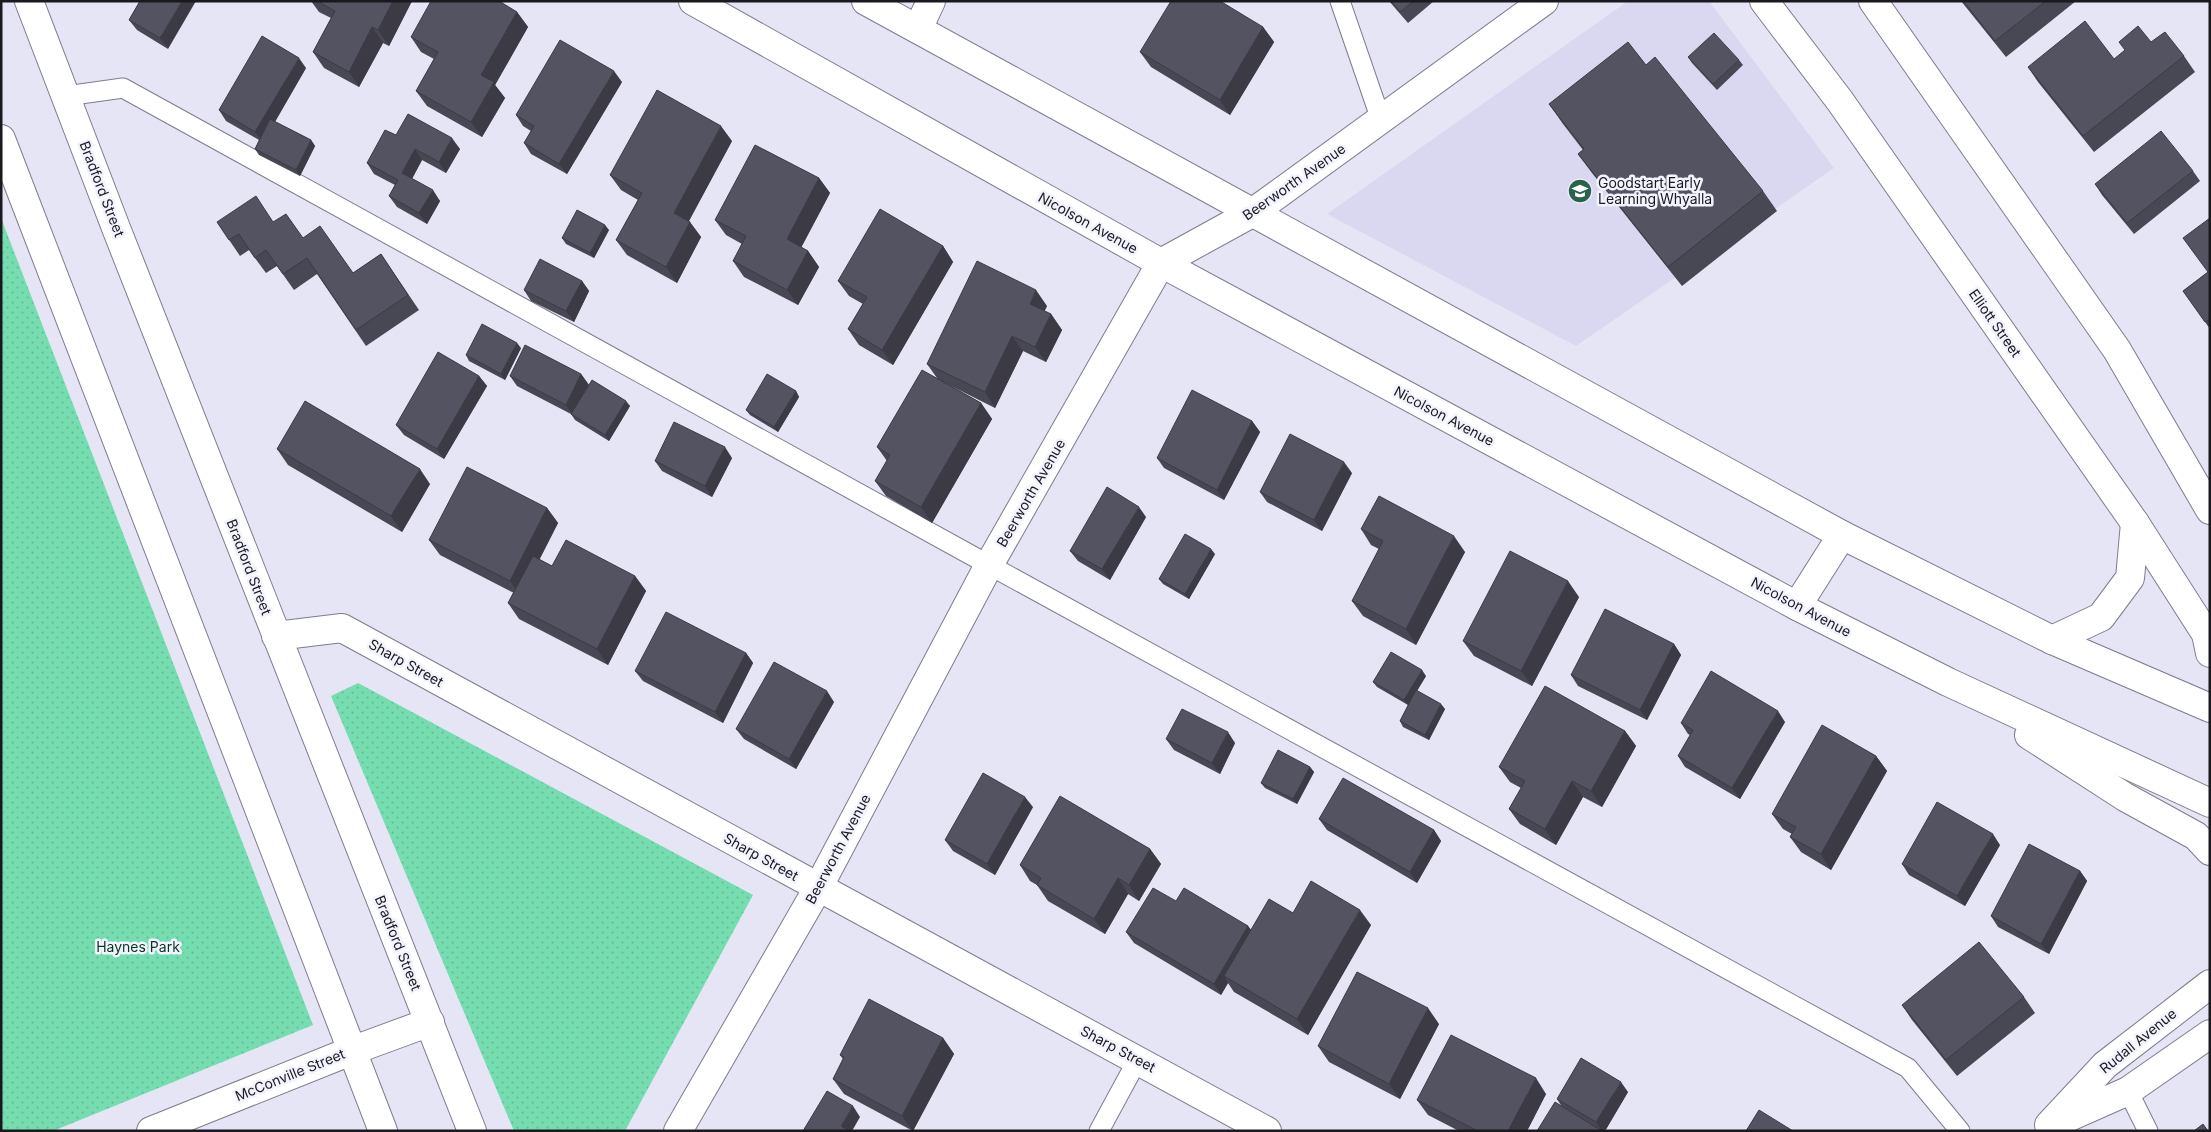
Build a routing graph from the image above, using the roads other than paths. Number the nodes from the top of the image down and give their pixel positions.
1 (30, 1) edge
2 (693, 1) edge
3 (866, 1) edge
4 (931, 1) edge
5 (1340, 1) edge
6 (1544, 1) edge
7 (1764, 1) edge
8 (1873, 1) edge
9 (918, 29) junction
10 (66, 96) junction
11 (1381, 120) junction
12 (1, 139) edge
13 (1252, 213) junction
14 (1161, 263) junction
15 (2210, 510) edge
16 (2135, 523) junction
17 (1842, 534) junction
18 (989, 565) junction
19 (1797, 606) junction
20 (276, 636) junction
21 (2052, 640) junction
22 (2210, 653) edge
23 (1948, 682) junction
24 (2210, 708) edge
25 (2210, 803) edge
26 (2210, 851) edge
27 (818, 888) junction
28 (2210, 984) edge
29 (430, 1022) junction
30 (2210, 1034) edge
31 (351, 1051) junction
32 (1138, 1060) junction
33 (2128, 1091) junction
34 (2045, 1128) edge
35 (150, 1131) edge
36 (383, 1131) edge
37 (472, 1131) edge
38 (678, 1131) edge
39 (1099, 1131) edge
40 (1266, 1131) edge
41 (1960, 1131) edge
42 (2148, 1131) edge

1 - 10 street, Bradford Street
2 - 14 street, Nicolson Avenue
3 - 9 street
4 - 9 street
5 - 11 lane
6 - 11 street, Beerworth Avenue
7 - 16 street, Elliott Street
8 - 15 street
9 - 13 street
10 - 18 lane
10 - 20 street, Bradford Street
11 - 13 street, Beerworth Avenue
12 - 31 street
13 - 14 street, Beerworth Avenue
13 - 17 street
14 - 18 street, Beerworth Avenue
14 - 19 street, Nicolson Avenue
16 - 21 street
16 - 22 street, Elliott Street
17 - 19 street
17 - 21 street
18 - 27 street, Beerworth Avenue
18 - 41 lane
19 - 23 street, Nicolson Avenue
20 - 27 street, Sharp Street
20 - 29 street, Bradford Street
21 - 24 street
23 - 25 street, Nicolson Avenue
23 - 26 street
27 - 32 street, Sharp Street
27 - 38 street, Beerworth Avenue
28 - 34 street, Rudall Avenue
29 - 31 street, McConville Street
29 - 37 street, Bradford Street
30 - 33 street, Rudall Avenue
31 - 35 street, McConville Street
31 - 36 street
32 - 39 lane
32 - 40 street, Sharp Street
33 - 34 street, Rudall Avenue
33 - 42 lane

